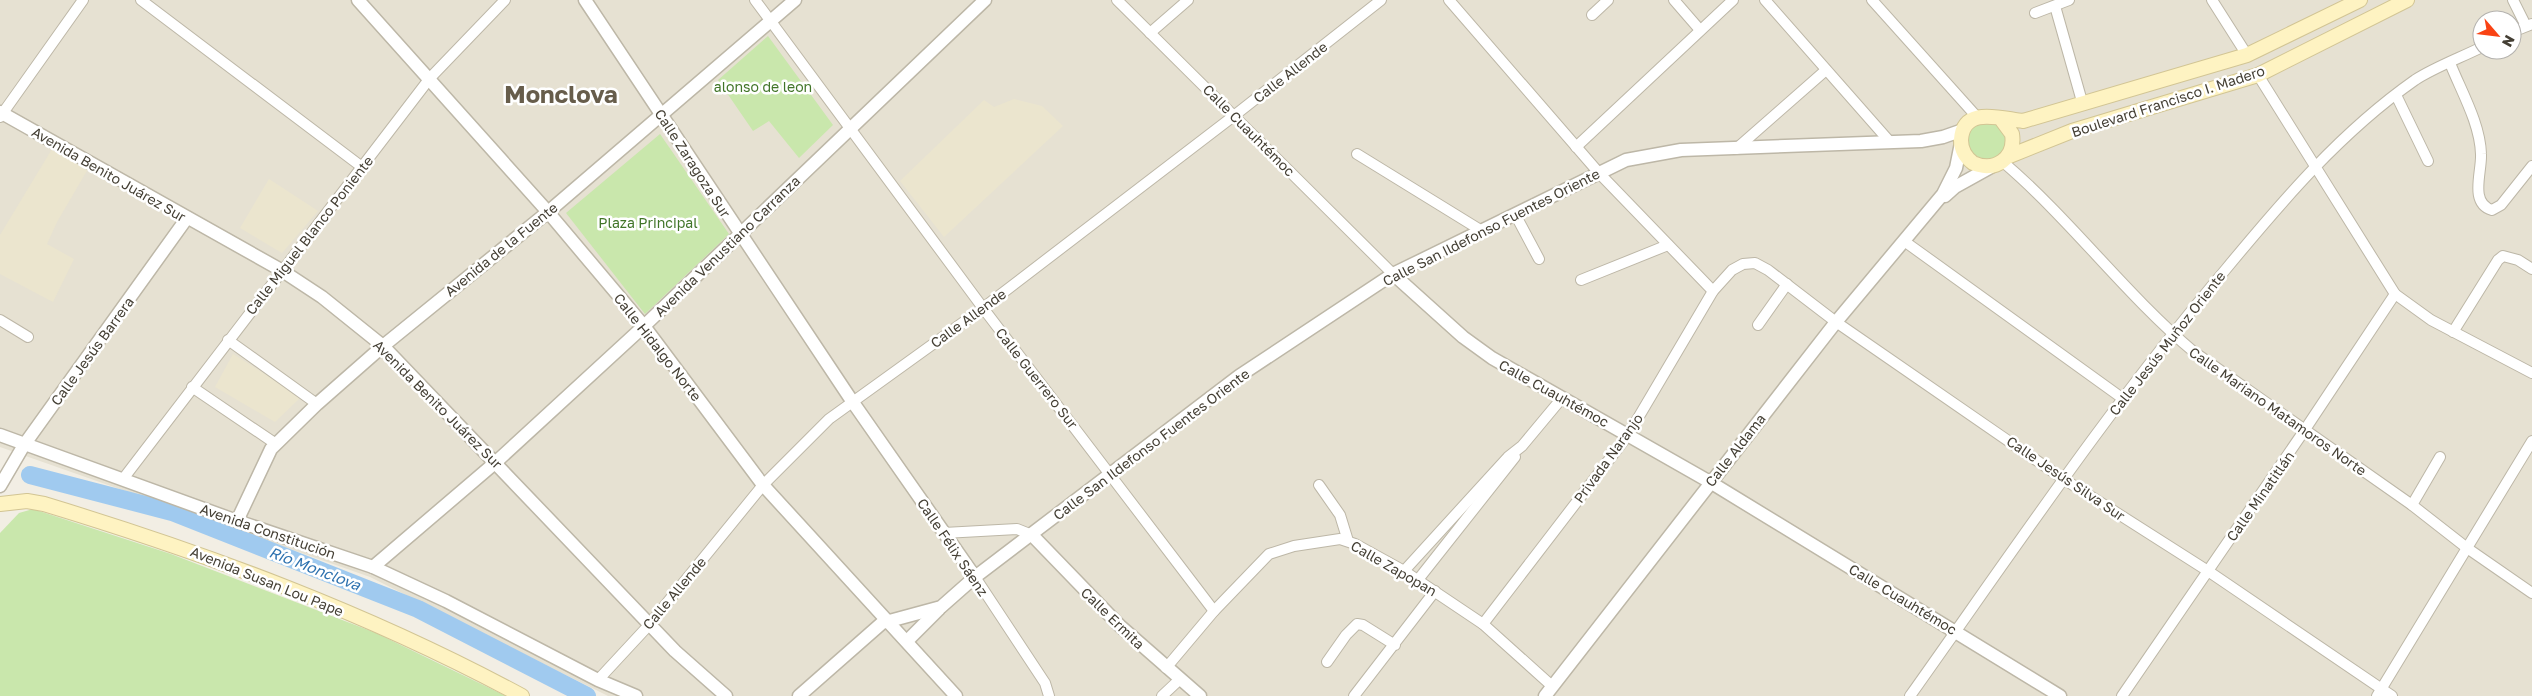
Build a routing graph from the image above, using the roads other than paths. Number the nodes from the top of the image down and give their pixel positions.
1 (83, 0) edge
2 (140, 0) edge
3 (358, 0) edge
4 (505, 0) edge
5 (586, 0) edge
6 (755, 0) edge
7 (795, 0) edge
8 (985, 0) edge
9 (1118, 0) edge
10 (1188, 0) edge
11 (1381, 0) edge
12 (1449, 0) edge
13 (1608, 0) edge
14 (1674, 0) edge
15 (1733, 0) edge
16 (1765, 0) edge
17 (1872, 0) edge
18 (2069, 0) edge
19 (2212, 0) edge
20 (2360, 0) edge
21 (2407, 0) edge
22 (2513, 0) edge
23 (2055, 6) junction
24 (2035, 13) dead end
25 (1592, 15) dead end
26 (770, 20) junction
27 (2529, 25) edge
28 (1700, 30) junction
29 (1150, 32) junction
30 (2472, 52) edge
31 (2247, 56) junction
32 (2450, 63) junction
33 (1826, 70) junction
34 (2258, 75) junction
35 (430, 78) junction
36 (2396, 96) junction
37 (2083, 105) junction
38 (1, 114) edge
39 (660, 114) junction
40 (1235, 115) junction
41 (1976, 117) junction
42 (2000, 119) junction
43 (849, 129) junction
44 (1962, 136) junction
45 (1890, 142) junction
46 (1576, 147) junction
47 (1736, 149) junction
48 (1356, 154) dead end
49 (2428, 161) dead end
50 (2000, 162) junction
51 (2315, 166) junction
52 (2532, 166) edge
53 (362, 167) junction
54 (1599, 173) junction
55 (1932, 208) junction
56 (548, 212) junction
57 (1515, 214) junction
58 (187, 218) junction
59 (1482, 231) junction
60 (740, 234) junction
61 (1904, 241) junction
62 (1668, 245) junction
63 (1539, 259) dead end
64 (1743, 264) joint
65 (2532, 269) edge
66 (281, 270) junction
67 (1393, 274) junction
68 (1582, 280) dead end
69 (1787, 284) junction
70 (1713, 291) junction
71 (2395, 294) junction
72 (983, 308) junction
73 (0, 320) edge
74 (1836, 322) junction
75 (1758, 325) dead end
76 (644, 326) junction
77 (2453, 332) junction
78 (2171, 333) junction
79 (28, 337) dead end
80 (228, 340) junction
81 (383, 346) junction
82 (2532, 373) edge
83 (192, 387) junction
84 (1562, 398) junction
85 (2122, 398) junction
86 (852, 401) junction
87 (317, 404) junction
88 (2304, 431) junction
89 (1628, 435) junction
90 (1, 436) edge
91 (2532, 441) edge
92 (24, 444) junction
93 (276, 444) junction
94 (1522, 446) junction
95 (45, 452) junction
96 (2440, 457) dead end
97 (496, 462) junction
98 (13, 464) junction
99 (1111, 473) junction
100 (2062, 478) junction
101 (122, 479) junction
102 (1710, 482) junction
103 (763, 485) junction
104 (1319, 485) dead end
105 (0, 486) edge
106 (0, 504) edge
107 (2412, 505) junction
108 (238, 521) junction
109 (944, 533) junction
110 (1032, 535) junction
111 (1348, 541) junction
112 (2467, 548) junction
113 (373, 567) junction
114 (2208, 571) junction
115 (1404, 572) junction
116 (975, 577) junction
117 (1417, 580) junction
118 (1434, 592) junction
119 (2532, 593) edge
120 (941, 607) junction
121 (1214, 611) junction
122 (888, 621) junction
123 (1483, 624) junction
124 (649, 625) junction
125 (1956, 631) junction
126 (907, 641) junction
127 (1395, 645) junction
128 (1327, 662) dead end
129 (1166, 668) junction
130 (598, 680) junction
131 (1179, 680) junction
132 (1549, 691) edge
133 (2379, 692) edge
134 (522, 696) edge
135 (636, 696) edge
136 (726, 696) edge
137 (800, 696) edge
138 (956, 696) edge
139 (1049, 696) edge
140 (1162, 696) edge
141 (1200, 696) edge
142 (1354, 696) edge
143 (1910, 696) edge
144 (2060, 696) edge
145 (2122, 696) edge
146 (2392, 696) edge

1 - 38 street
2 - 53 street
3 - 35 street, Calle Hidalgo Norte
4 - 35 street, Calle Miguel Blanco Poniente
5 - 39 street, Calle Zaragoza Sur
6 - 26 street, Calle Guerrero Sur
7 - 26 street, Avenida de la Fuente
8 - 43 street, Avenida Venustiano Carranza
9 - 29 street, Calle Cuauhtémoc
10 - 29 street
11 - 40 street, Calle Allende
12 - 46 street
13 - 25 street
14 - 28 street
15 - 28 street
16 - 33 street
17 - 41 street
18 - 23 street
19 - 31 street
20 - 31 main road, Boulevard Francisco I. Madero
21 - 34 main road, Boulevard Francisco I. Madero
22 - 27 street
23 - 24 street
23 - 37 street
26 - 39 street, Avenida de la Fuente
26 - 43 street, Calle Guerrero Sur
28 - 46 street
29 - 40 street, Calle Cuauhtémoc
30 - 32 street, Calle Jesús Muñoz Oriente
31 - 37 main road, Boulevard Francisco I. Madero
32 - 36 street, Calle Jesús Muñoz Oriente
32 - 52 street
33 - 45 street
33 - 47 street
34 - 50 main road, Boulevard Francisco I. Madero
34 - 51 street
35 - 53 street, Calle Miguel Blanco Poniente
35 - 56 street, Calle Hidalgo Norte
36 - 49 street
36 - 51 street, Calle Jesús Muñoz Oriente
37 - 42 main road, Boulevard Francisco I. Madero
38 - 58 street, Avenida Benito Juárez Sur
39 - 56 street, Avenida de la Fuente
39 - 60 street, Calle Zaragoza Sur
40 - 67 street, Calle Cuauhtémoc
40 - 72 street, Calle Allende
41 - 42 main road
41 - 44 main road
42 - 50 main road
43 - 60 street, Avenida Venustiano Carranza
43 - 72 street, Calle Guerrero Sur
44 - 45 street, Calle San Ildefonso Fuentes Oriente
44 - 50 main road
44 - 55 street, Calle Aldama
45 - 47 street, Calle San Ildefonso Fuentes Oriente
46 - 54 street
47 - 54 street, Calle San Ildefonso Fuentes Oriente
48 - 59 street
50 - 55 street, Calle Aldama
50 - 78 street, Calle Mariano Matamoros Norte
51 - 71 street
51 - 78 street, Calle Jesús Muñoz Oriente
53 - 66 street, Calle Miguel Blanco Poniente
54 - 57 street, Calle San Ildefonso Fuentes Oriente
54 - 62 street
55 - 61 street, Calle Aldama
56 - 76 street, Calle Hidalgo Norte
56 - 81 street, Avenida de la Fuente
57 - 59 street, Calle San Ildefonso Fuentes Oriente
57 - 63 street
58 - 66 street, Avenida Benito Juárez Sur
58 - 92 street, Calle Jesús Barrera
59 - 67 street, Calle San Ildefonso Fuentes Oriente
60 - 76 street, Avenida Venustiano Carranza
60 - 86 street, Calle Zaragoza Sur
61 - 74 street, Calle Aldama
61 - 85 street
62 - 68 street
62 - 70 street
64 - 69 street, Calle Jesús Silva Sur
64 - 70 street, Privada Naranjo
65 - 77 street
66 - 80 street, Calle Miguel Blanco Poniente
66 - 81 street, Avenida Benito Juárez Sur
67 - 84 street, Calle Cuauhtémoc
67 - 99 street, Calle San Ildefonso Fuentes Oriente
69 - 74 street, Calle Jesús Silva Sur
69 - 75 street
70 - 89 street, Privada Naranjo
71 - 77 street
71 - 88 street, Calle Minatitlán
72 - 86 street, Calle Allende
72 - 99 street, Calle Guerrero Sur
73 - 79 street
74 - 100 street, Calle Jesús Silva Sur
74 - 102 street, Calle Aldama
76 - 97 street, Avenida Venustiano Carranza
76 - 103 street, Calle Hidalgo Norte
77 - 82 street
78 - 85 street, Calle Jesús Muñoz Oriente
78 - 88 street, Calle Mariano Matamoros Norte
80 - 83 street, Calle Miguel Blanco Poniente
80 - 87 street
81 - 87 street, Avenida de la Fuente
81 - 97 street, Avenida Benito Juárez Sur
83 - 93 street
83 - 101 street, Calle Miguel Blanco Poniente
84 - 89 street, Calle Cuauhtémoc
84 - 94 street
85 - 100 street, Calle Jesús Muñoz Oriente
86 - 103 street, Calle Allende
86 - 109 street, Calle Félix Sáenz
87 - 93 street, Avenida de la Fuente
88 - 107 street, Calle Mariano Matamoros Norte
88 - 114 street, Calle Minatitlán
89 - 102 street, Calle Cuauhtémoc
89 - 123 street, Privada Naranjo
90 - 92 street, Avenida Constitución
90 - 98 street
91 - 112 street
92 - 95 street, Avenida Constitución
92 - 98 street, Calle Jesús Barrera
93 - 108 street, Avenida de la Fuente
94 - 115 street
94 - 117 street
95 - 98 street
95 - 101 street, Avenida Constitución
96 - 107 street
97 - 113 street, Avenida Venustiano Carranza
97 - 124 street, Avenida Benito Juárez Sur
98 - 105 street, Calle Jesús Barrera
99 - 110 street, Calle San Ildefonso Fuentes Oriente
99 - 121 street, Calle Guerrero Sur
100 - 114 street, Calle Jesús Silva Sur
100 - 125 street, Calle Jesús Muñoz Oriente
101 - 108 street, Avenida Constitución
102 - 125 street, Calle Cuauhtémoc
102 - 132 street, Calle Aldama
103 - 122 street, Calle Hidalgo Norte
103 - 124 street, Calle Allende
104 - 111 street
106 - 134 main road, Avenida Susan Lou Pape
107 - 112 street, Calle Mariano Matamoros Norte
108 - 113 street, Avenida Constitución
109 - 110 street
109 - 116 street, Calle Félix Sáenz
110 - 116 street, Calle San Ildefonso Fuentes Oriente
110 - 129 street, Calle Ermita
111 - 115 street, Calle Zapopan
111 - 121 street, Calle Zapopan
112 - 119 street, Calle Mariano Matamoros Norte
112 - 133 street
113 - 130 street, Avenida Constitución
114 - 133 street, Calle Jesús Silva Sur
114 - 145 street, Calle Minatitlán
115 - 117 street, Calle Zapopan
116 - 120 street, Calle San Ildefonso Fuentes Oriente
116 - 139 street, Calle Félix Sáenz
117 - 118 street, Calle Zapopan
118 - 123 street, Calle Zapopan
118 - 127 street
120 - 122 street, Calle San Ildefonso Fuentes Oriente
120 - 126 street, Calle San Ildefonso Fuentes Oriente
121 - 129 street, Calle Zapopan
122 - 126 street, Calle Hidalgo Norte
122 - 137 street, Calle San Ildefonso Fuentes Oriente
123 - 132 street, Calle Zapopan
124 - 130 street, Calle Allende
124 - 136 street, Avenida Benito Juárez Sur
125 - 143 street, Calle Jesús Muñoz Oriente
125 - 144 street, Calle Cuauhtémoc
126 - 138 street, Calle Hidalgo Norte
127 - 128 street
127 - 142 street
129 - 131 street, Calle Ermita
130 - 135 street, Avenida Constitución
131 - 140 street
131 - 141 street, Calle Ermita
133 - 146 street, Calle Jesús Silva Sur

